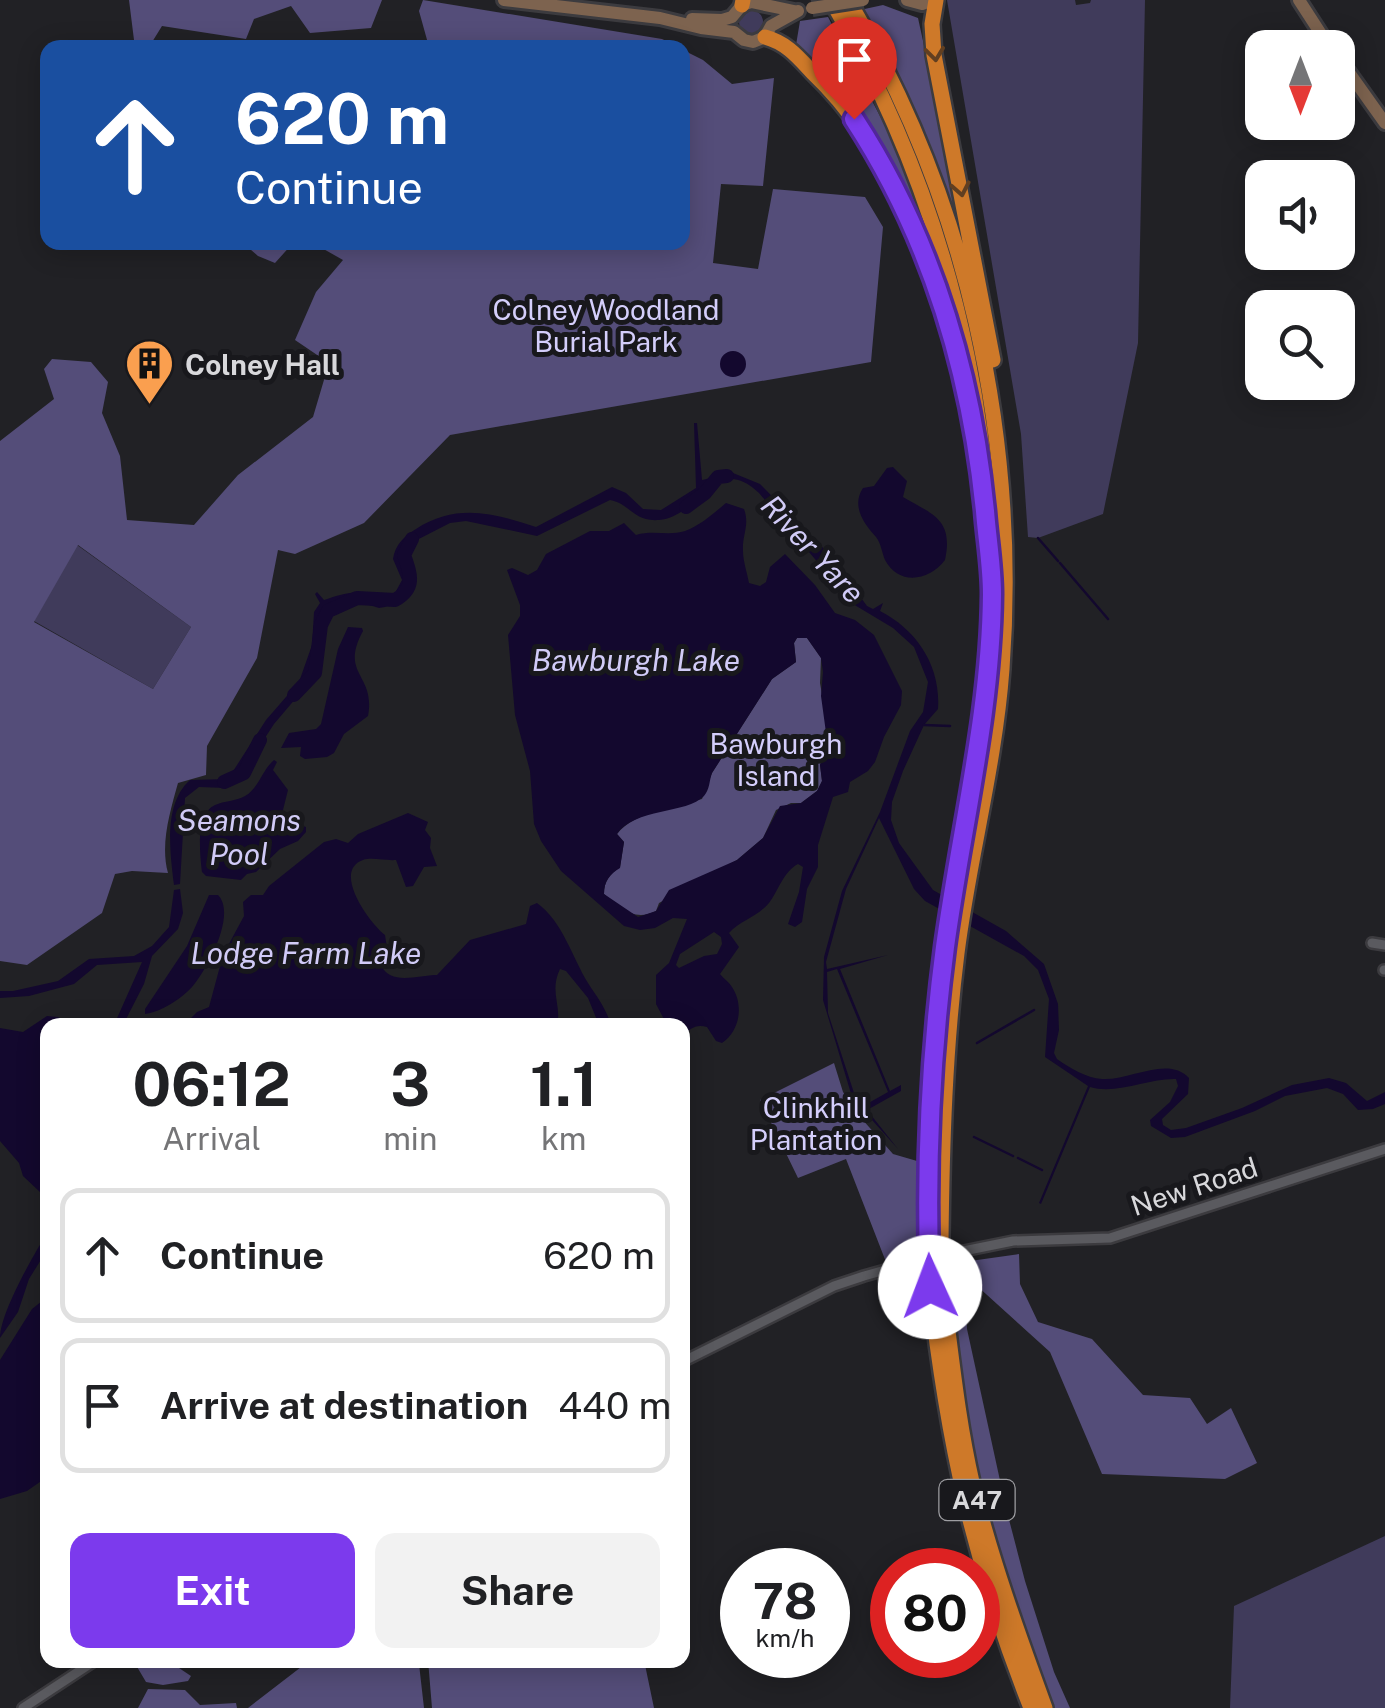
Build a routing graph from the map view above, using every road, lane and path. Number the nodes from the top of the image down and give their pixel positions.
1 (504, 0) edge
2 (831, 0) edge
3 (848, 0) edge
4 (863, 0) edge
5 (911, 0) edge
6 (935, 0) edge
7 (1299, 0) edge
8 (761, 4) junction
9 (805, 9) junction
10 (738, 13) edge
11 (1318, 30) edge
12 (770, 34) junction
13 (1355, 82) edge
14 (1385, 123) edge
15 (992, 591) junction
16 (1002, 668) junction
17 (962, 882) junction
18 (1372, 943) dead end
19 (1385, 945) edge
20 (1385, 1148) edge
21 (1013, 1226) dead end
22 (1013, 1240) junction
23 (936, 1286) junction
24 (690, 1358) edge
25 (84, 1668) edge
26 (23, 1708) edge
27 (1031, 1708) edge
28 (1045, 1708) edge

1 - 10 main road
2 - 15 highway, A47
3 - 16 highway, A47
4 - 9 main road, bridge
5 - 6 main road
6 -> 16 highway, A47
7 - 11 main road
8 - 9 main road
8 - 10 main road
8 - 12 main road
9 - 12 main road
10 - 12 main road
12 - 15 highway, A47
13 - 14 main road
15 - 17 highway, A47
16 - 17 highway, A47
17 - 23 highway, A47, bridge
18 - 19 street
20 - 22 street, New Road
21 - 22 street
22 - 24 street, New Road
23 - 27 highway, A47
23 - 28 highway, A47
25 - 26 street

